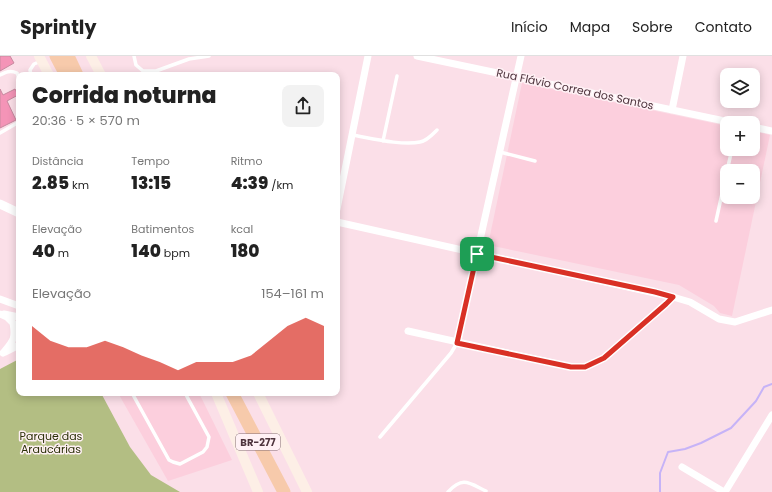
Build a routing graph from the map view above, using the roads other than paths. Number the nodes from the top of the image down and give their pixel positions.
1 (56, 56) edge
2 (68, 56) edge
3 (91, 56) edge
4 (134, 56) edge
5 (210, 56) edge
6 (368, 56) edge
7 (416, 56) edge
8 (521, 56) edge
9 (683, 56) edge
10 (41, 58) edge
11 (16, 72) edge
12 (30, 72) edge
13 (48, 72) edge
14 (64, 72) edge
15 (76, 72) edge
16 (99, 72) edge
17 (0, 75) edge
18 (397, 76) dead end
19 (516, 77) junction
20 (672, 110) junction
21 (720, 120) edge
22 (16, 124) edge
23 (760, 128) edge
24 (438, 130) dead end
25 (772, 131) edge
26 (0, 133) edge
27 (352, 135) junction
28 (383, 141) junction
29 (500, 152) junction
30 (535, 161) dead end
31 (340, 194) edge
32 (720, 203) edge
33 (0, 204) edge
34 (16, 212) edge
35 (716, 221) dead end
36 (340, 223) edge
37 (477, 254) junction
38 (673, 297) junction
39 (0, 299) edge
40 (16, 305) edge
41 (772, 310) edge
42 (0, 314) edge
43 (16, 317) edge
44 (408, 331) dead end
45 (457, 343) junction
46 (16, 346) edge
47 (1, 354) edge
48 (134, 396) edge
49 (187, 396) edge
50 (217, 396) edge
51 (226, 396) edge
52 (234, 396) edge
53 (259, 396) edge
54 (772, 415) edge
55 (380, 437) dead end
56 (682, 468) dead end
57 (486, 491) dead end
58 (258, 492) edge
59 (275, 492) edge
60 (284, 492) edge
61 (307, 492) edge
62 (448, 492) edge
63 (725, 492) edge

1 - 14 highway
2 - 15 highway
3 - 16 main road
4 - 5 lane
6 - 27 street
7 - 19 street, Rua Flávio Correa dos Santos
8 - 19 street
9 - 20 street
10 - 12 lane
10 - 13 main road
11 - 17 lane
18 - 28 lane
19 - 20 street, Rua Flávio Correa dos Santos
19 - 29 street
20 - 21 street, Rua Flávio Correa dos Santos
22 - 26 lane
23 - 25 street
24 - 28 lane
27 - 28 lane
27 - 31 street
29 - 30 lane
29 - 37 street
32 - 35 lane
33 - 34 street
36 - 37 street
37 - 38 street
37 - 45 street
38 - 41 street
38 - 45 street
39 - 40 street
42 - 43 street
42 - 47 street
44 - 45 street
45 - 55 lane
46 - 47 street
48 - 49 lane
50 - 58 main road
51 - 59 highway, BR-277
52 - 60 highway, BR-277
53 - 61 main road
54 - 63 street
56 - 63 street
57 - 62 lane

